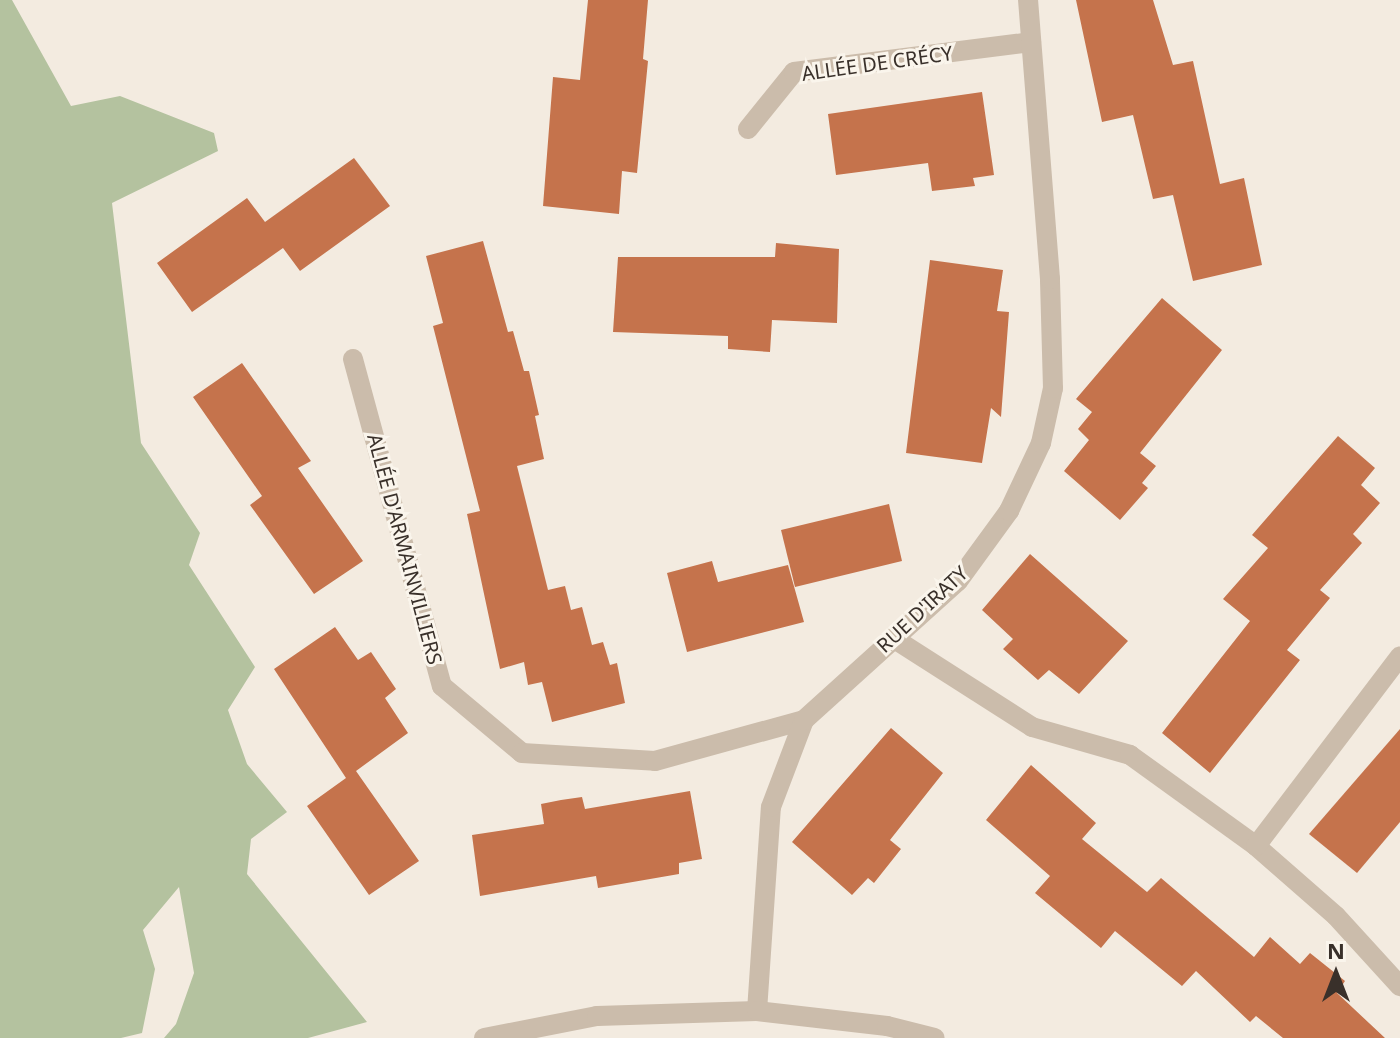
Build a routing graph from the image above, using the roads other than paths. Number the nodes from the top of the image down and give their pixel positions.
1 (1028, 0) edge
2 (1031, 42) junction
3 (748, 129) dead end
4 (353, 359) dead end
5 (893, 638) junction
6 (1400, 656) edge
7 (804, 720) junction
8 (1256, 846) junction
9 (1400, 986) edge
10 (757, 1011) junction
11 (484, 1038) edge
12 (935, 1038) edge

1 - 2 street, RUE D'IRATY
2 - 3 street, ALLÉE DE CRÉCY
2 - 5 street, RUE D'IRATY
4 - 7 street, ALLÉE D'ARMAINVILLIERS
5 - 7 street, RUE D'IRATY
5 - 8 street
6 - 8 street
7 - 10 street, RUE D'IRATY
8 - 9 street
10 - 11 street
10 - 12 street

